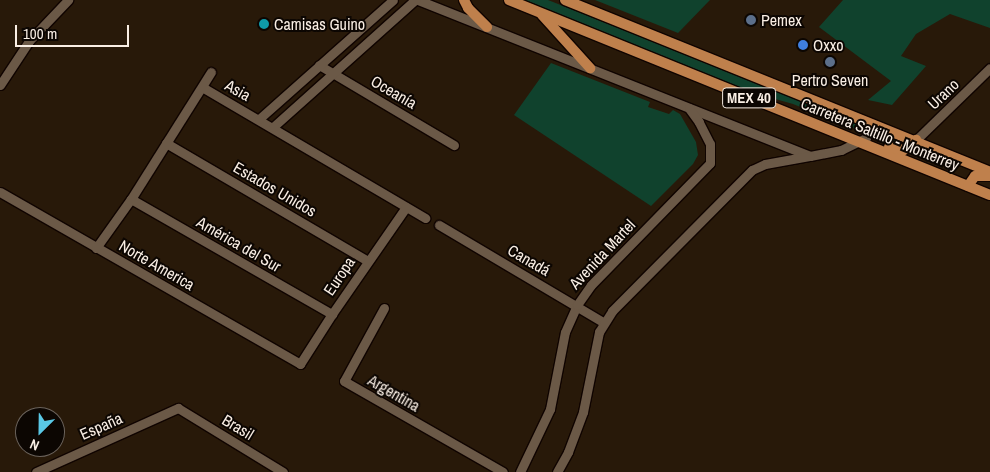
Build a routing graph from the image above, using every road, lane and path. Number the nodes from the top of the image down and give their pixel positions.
1 (68, 0) edge
2 (393, 0) edge
3 (416, 0) edge
4 (464, 0) edge
5 (509, 0) edge
6 (565, 0) edge
7 (540, 12) junction
8 (487, 27) junction
9 (319, 65) junction
10 (590, 68) junction
11 (990, 68) edge
12 (211, 72) dead end
13 (333, 74) junction
14 (0, 85) edge
15 (202, 87) junction
16 (689, 108) junction
17 (259, 119) junction
18 (273, 127) junction
19 (863, 140) junction
20 (916, 140) junction
21 (166, 143) junction
22 (454, 145) dead end
23 (810, 156) junction
24 (990, 172) edge
25 (990, 176) edge
26 (968, 186) junction
27 (0, 192) edge
28 (990, 195) edge
29 (131, 199) junction
30 (406, 207) junction
31 (425, 218) dead end
32 (439, 225) dead end
33 (96, 248) junction
34 (368, 261) junction
35 (577, 305) junction
36 (384, 308) dead end
37 (332, 314) junction
38 (603, 322) junction
39 (300, 364) joint
40 (178, 408) joint
41 (36, 472) edge
42 (283, 472) edge
43 (503, 472) edge
44 (520, 472) edge
45 (557, 472) edge

1 - 14 street
2 - 9 street
3 - 8 street
3 - 13 street
4 - 8 main road
5 - 7 main road, MEX 40
6 - 20 main road, Carretera Saltillo - Monterrey / MEX 40
7 - 10 main road
7 - 19 main road, MEX 40
8 - 10 street
9 - 13 street, Oceanía
9 - 17 street
10 - 16 street
11 - 20 street, Urano
12 - 15 street
13 - 18 street
13 - 22 street, Oceanía
15 - 17 street, Asia
15 - 21 street, Asia
16 - 23 street
16 - 35 street, Avenida Martel
17 - 18 street, Asia
18 - 30 street, Asia
19 - 20 main road
19 - 23 street
19 - 26 main road, Carretera Saltillo - Monterrey
20 - 24 main road, Carretera Saltillo - Monterrey / MEX 40
21 - 29 street, Asia
21 - 34 street, Estados Unidos
23 - 38 street
25 - 26 main road
26 - 28 main road, Carretera Saltillo - Monterrey
27 - 33 street, Norte America
29 - 33 street, Asia
29 - 37 street, América del Sur
30 - 31 street, Asia
30 - 34 street, Europa
32 - 35 street, Canadá
33 - 39 street, Norte America
34 - 37 street, Europa
35 - 38 street, Canadá
35 - 44 street, Avenida Martel
36 - 43 street, Argentina
37 - 39 street, Europa
38 - 45 street
40 - 41 street, España
40 - 42 street, Brasil

